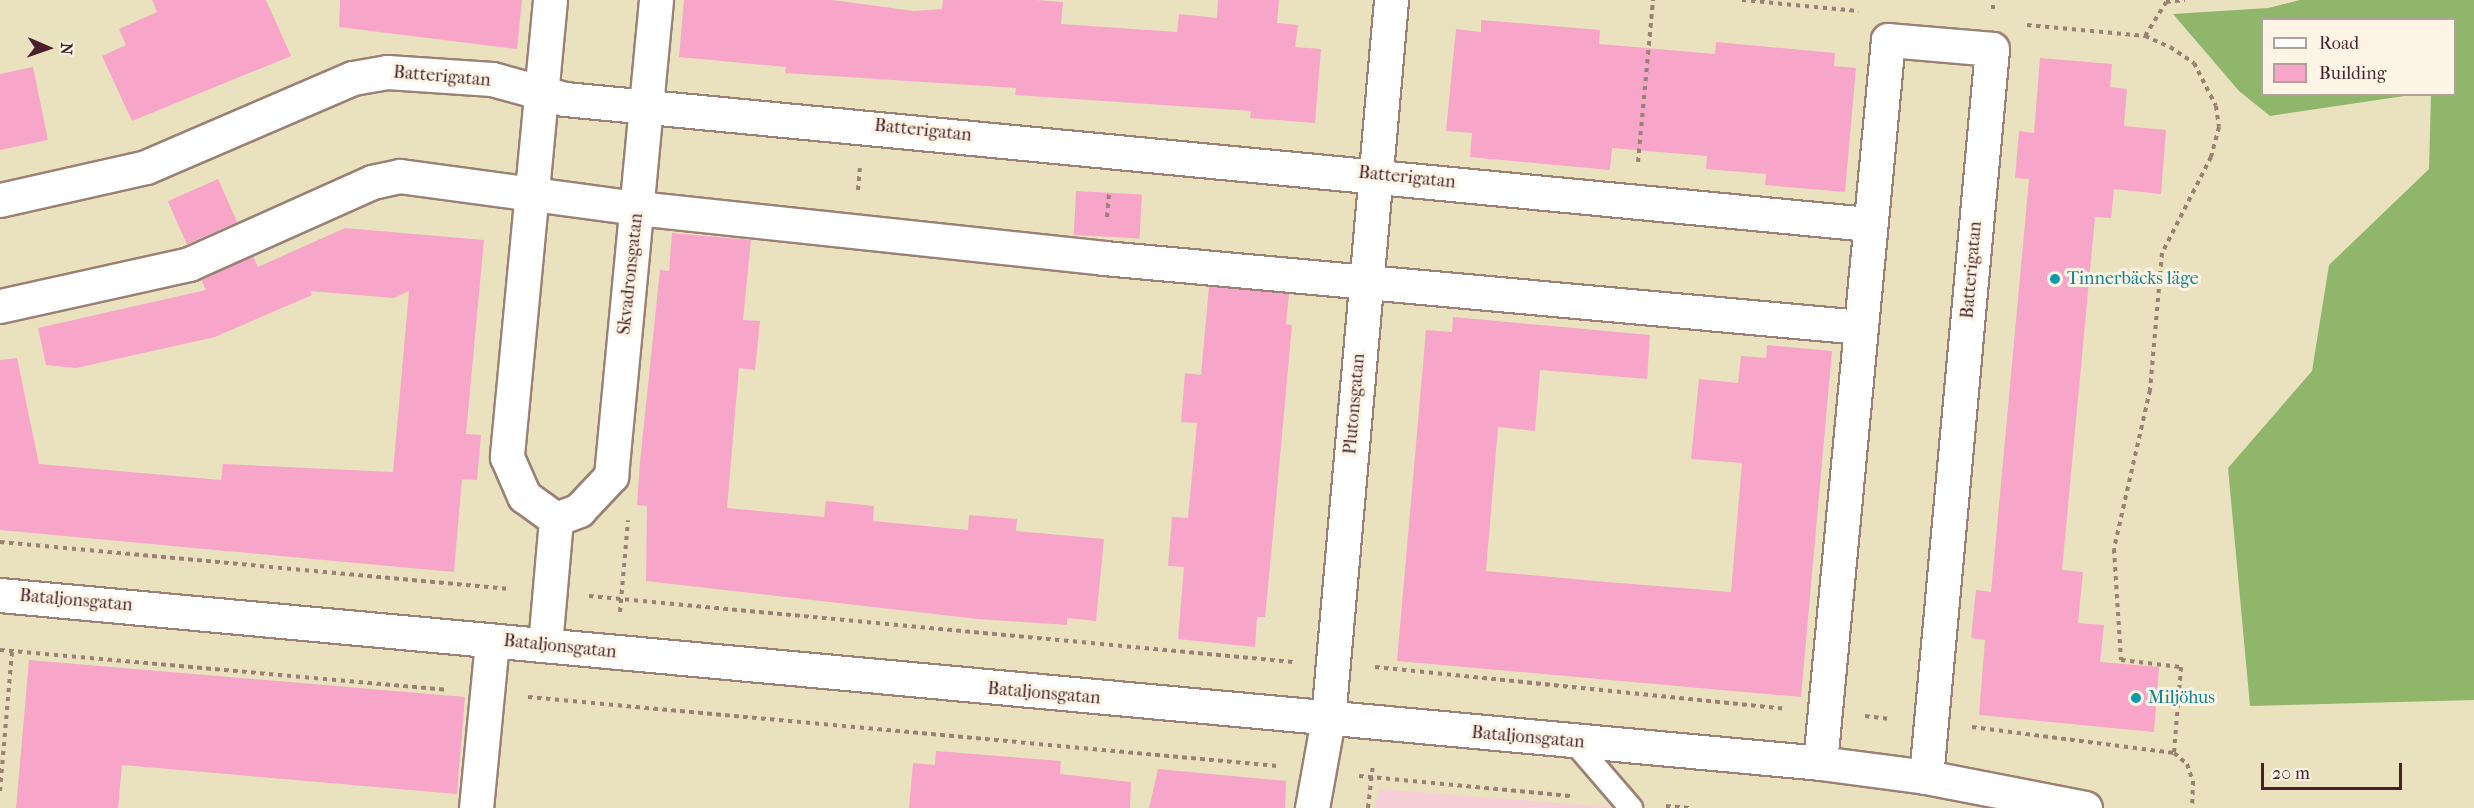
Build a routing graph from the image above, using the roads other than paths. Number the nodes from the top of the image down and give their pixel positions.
1 (550, 0) edge
2 (656, 0) edge
3 (1391, 0) edge
4 (542, 96) junction
5 (646, 106) junction
6 (1376, 175) junction
7 (530, 192) junction
8 (0, 200) edge
9 (637, 208) junction
10 (1869, 224) junction
11 (1366, 282) junction
12 (0, 306) edge
13 (1860, 327) junction
14 (555, 519) junction
15 (0, 595) edge
16 (492, 641) junction
17 (545, 645) junction
18 (1328, 719) junction
19 (1575, 743) junction
20 (1820, 763) junction
21 (1926, 777) junction
22 (2015, 800) edge
23 (1625, 804) edge
24 (476, 808) edge
25 (1312, 808) edge
26 (2085, 808) edge

1 - 4 street
2 - 5 street, Skvadronsgatan
3 - 6 street, Plutonsgatan
4 - 5 street, Batterigatan
4 - 7 street
4 - 8 street, Batterigatan
5 - 6 street, Batterigatan
5 - 9 street, Skvadronsgatan
6 - 10 street, Batterigatan
6 - 11 street, Plutonsgatan
7 - 9 street
7 - 12 street
7 - 14 street
9 - 11 street
9 - 14 street, Skvadronsgatan
10 - 13 street, Batterigatan
10 - 21 street, Batterigatan
11 - 13 street
11 - 18 street, Plutonsgatan
13 - 20 street, Batterigatan
14 - 17 street
15 - 16 street, Bataljonsgatan
16 - 17 street, Bataljonsgatan
16 - 24 street
17 - 18 street, Bataljonsgatan
18 - 19 street, Bataljonsgatan
18 - 25 street, Plutonsgatan
19 - 20 street, Bataljonsgatan
19 - 23 lane
20 - 21 street, Bataljonsgatan
21 - 22 street, Bataljonsgatan
22 - 26 street, Bataljonsgatan

